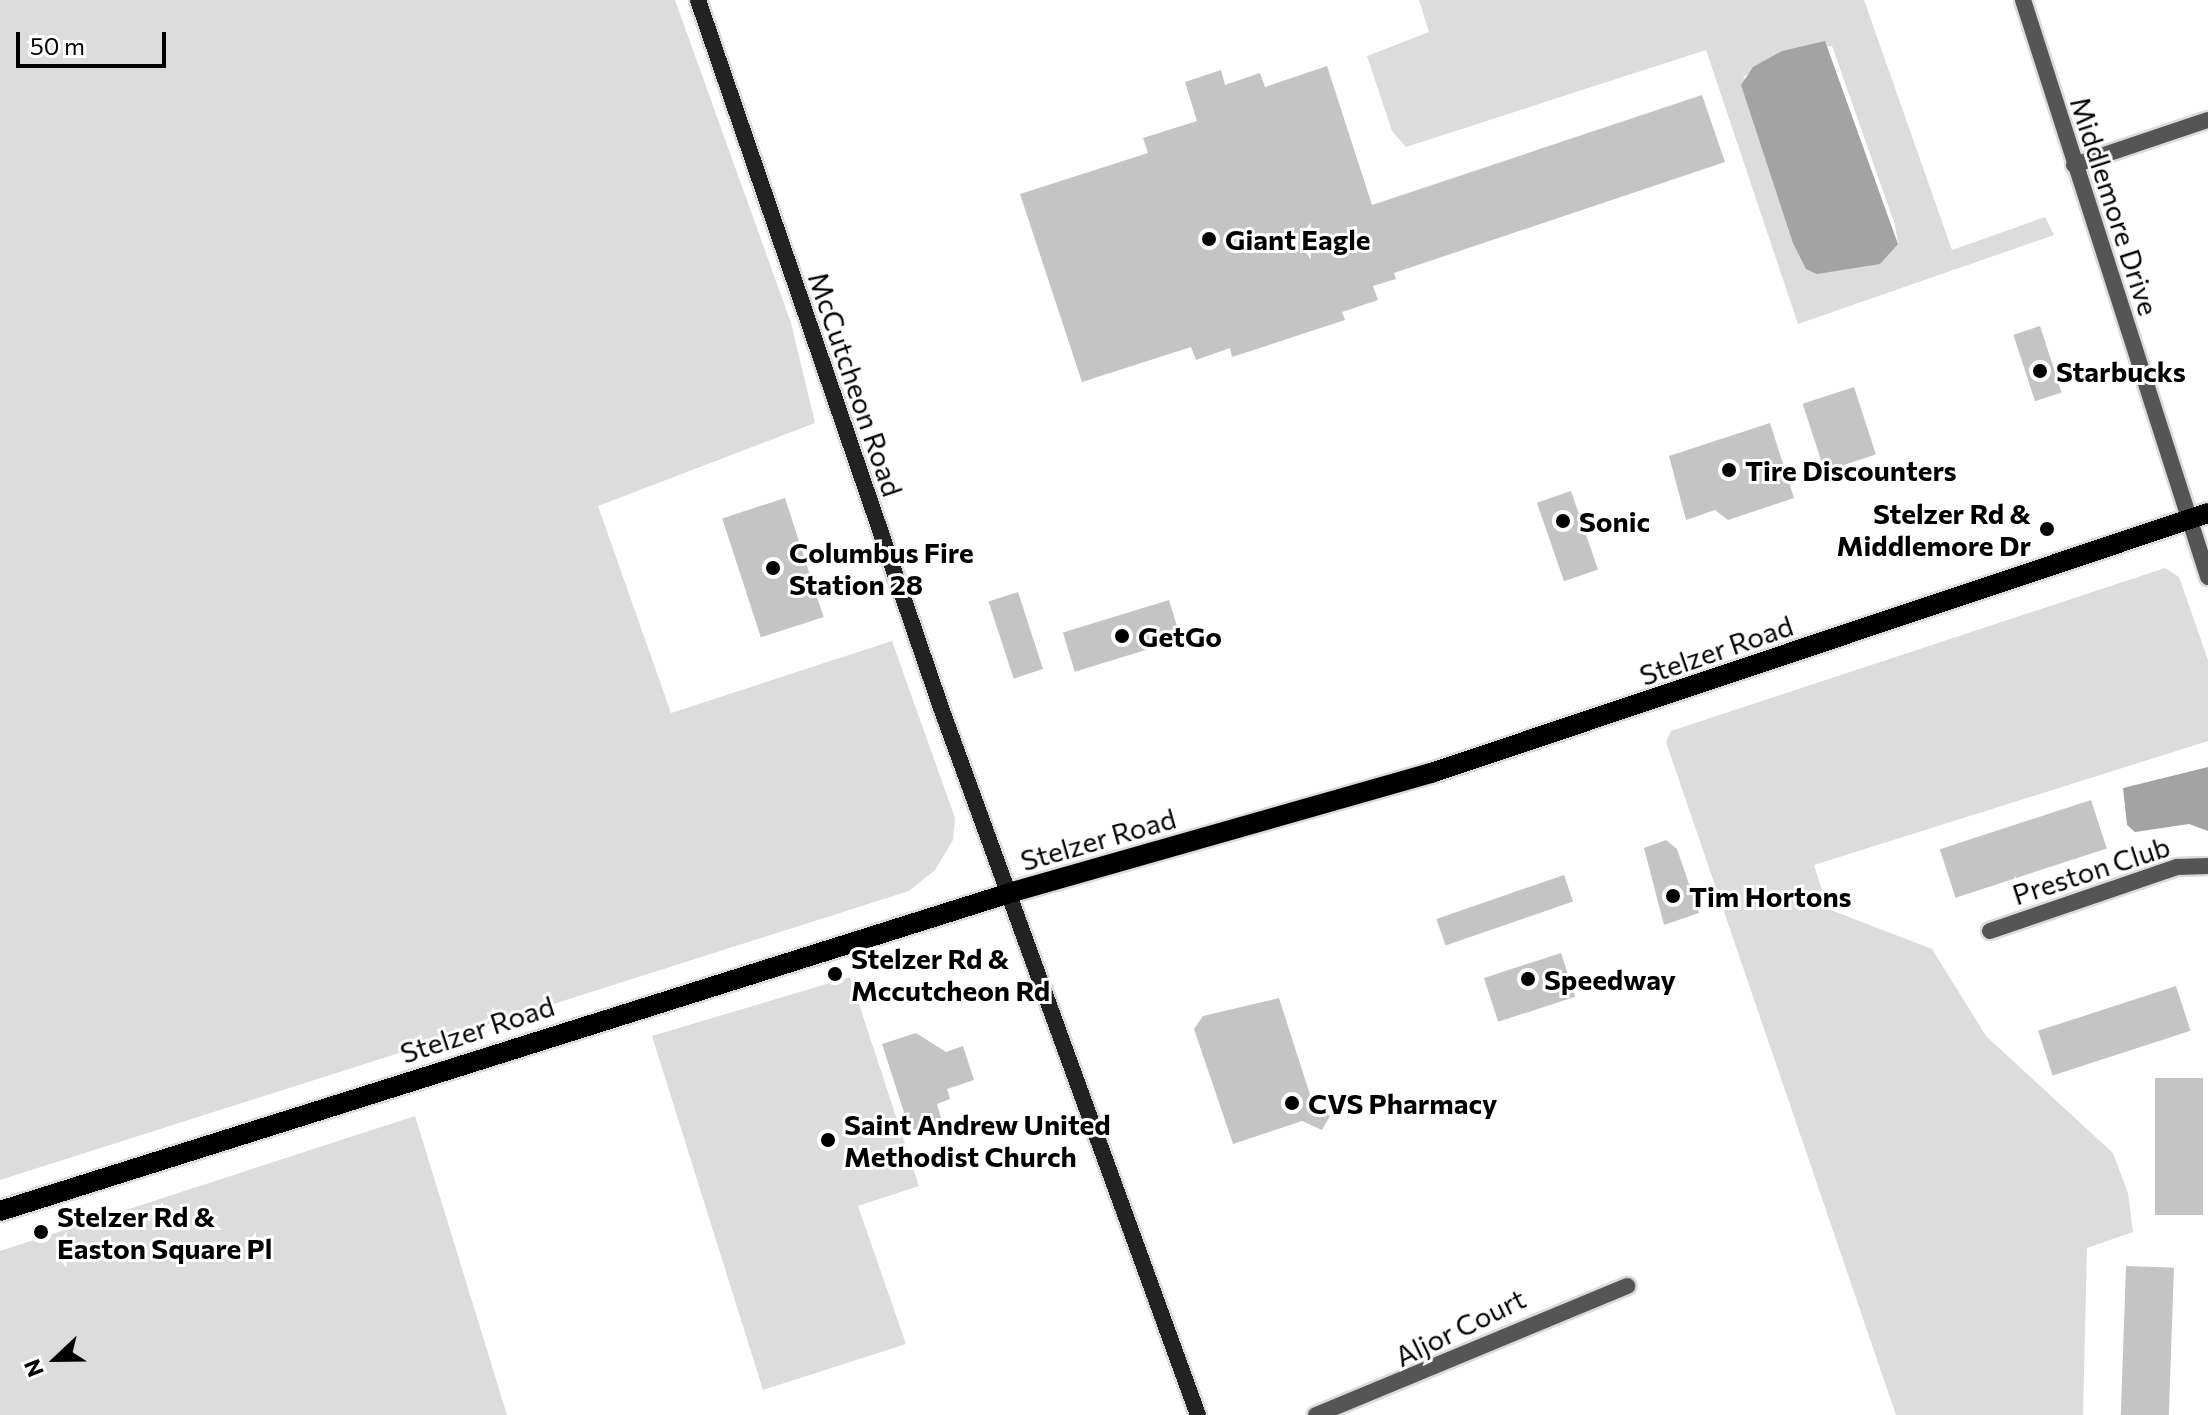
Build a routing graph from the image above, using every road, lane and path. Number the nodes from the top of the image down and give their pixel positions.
1 (698, 0) edge
2 (2023, 0) edge
3 (2208, 120) edge
4 (2074, 165) junction
5 (2199, 516) edge
6 (2208, 577) edge
7 (2208, 866) edge
8 (1013, 892) junction
9 (1990, 931) dead end
10 (0, 1211) edge
11 (1627, 1286) dead end
12 (1198, 1415) edge
13 (1316, 1415) edge

1 - 8 main road, McCutcheon Road
2 - 4 street, Middlemore Drive
3 - 4 street
4 - 5 street, Middlemore Drive
5 - 6 street, Middlemore Drive
5 - 8 main road, Stelzer Road
7 - 9 street, Preston Club
8 - 10 main road, Stelzer Road
8 - 12 main road, McCutcheon Road
11 - 13 street, Aljor Court

